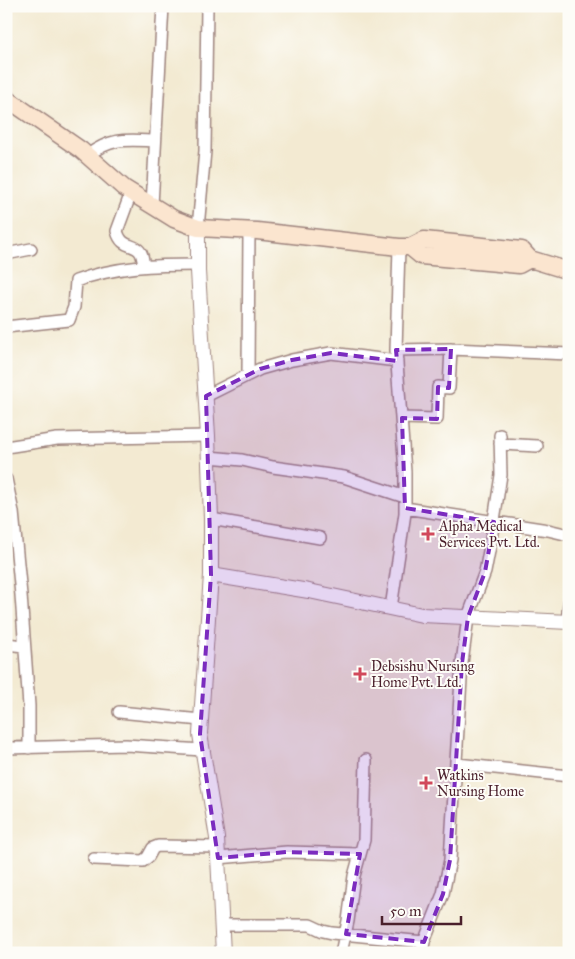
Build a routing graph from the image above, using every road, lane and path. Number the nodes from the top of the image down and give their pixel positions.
1 (163, 6) edge
2 (207, 6) edge
3 (6, 98) edge
4 (155, 141) junction
5 (88, 155) junction
6 (131, 193) junction
7 (152, 206) junction
8 (198, 228) junction
9 (249, 231) junction
10 (404, 247) junction
11 (32, 249) dead end
12 (6, 254) edge
13 (198, 265) junction
14 (144, 266) junction
15 (569, 271) edge
16 (6, 326) edge
17 (451, 350) junction
18 (569, 354) edge
19 (396, 355) junction
20 (248, 375) junction
21 (206, 396) junction
22 (402, 418) junction
23 (208, 436) junction
24 (537, 446) dead end
25 (6, 447) edge
26 (209, 457) junction
27 (6, 479) edge
28 (405, 503) junction
29 (211, 519) junction
30 (494, 522) junction
31 (569, 535) edge
32 (320, 538) dead end
33 (211, 575) junction
34 (569, 603) edge
35 (391, 608) junction
36 (468, 617) junction
37 (568, 622) edge
38 (6, 644) edge
39 (24, 646) junction
40 (119, 712) dead end
41 (201, 720) junction
42 (6, 748) edge
43 (29, 748) junction
44 (202, 750) junction
45 (366, 760) dead end
46 (457, 764) junction
47 (569, 776) edge
48 (218, 853) junction
49 (360, 854) junction
50 (94, 859) dead end
51 (221, 925) junction
52 (346, 934) junction
53 (423, 947) edge
54 (223, 953) edge
55 (341, 953) edge

1 - 4 street
2 - 8 street
3 - 5 main road
4 - 5 street
4 - 7 street
5 - 6 main road
6 - 7 main road
6 - 14 street
7 - 8 main road
8 - 9 main road
8 - 13 street
9 - 10 main road
9 - 20 street
10 - 15 main road
10 - 19 street
11 - 12 street
13 - 14 street
13 - 21 street
14 - 16 street
17 - 18 street
17 - 19 street
17 - 22 street
19 - 20 street
19 - 22 street
20 - 21 street
21 - 23 street
22 - 28 street
23 - 25 street
23 - 26 street
24 - 30 street
26 - 28 street
26 - 29 street
27 - 39 street
28 - 30 street
28 - 35 street
29 - 32 street
29 - 33 street
30 - 31 street
30 - 36 street
33 - 35 street
33 - 41 street
34 - 37 street
35 - 36 street
36 - 37 street
36 - 46 street
38 - 39 street
39 - 43 street
40 - 41 street
41 - 44 street
42 - 43 street
43 - 44 street
44 - 48 street
45 - 49 street
46 - 47 street
46 - 53 street
48 - 49 street
48 - 50 street
48 - 51 street
49 - 52 street
51 - 52 street
51 - 54 street
52 - 53 street
52 - 55 street

